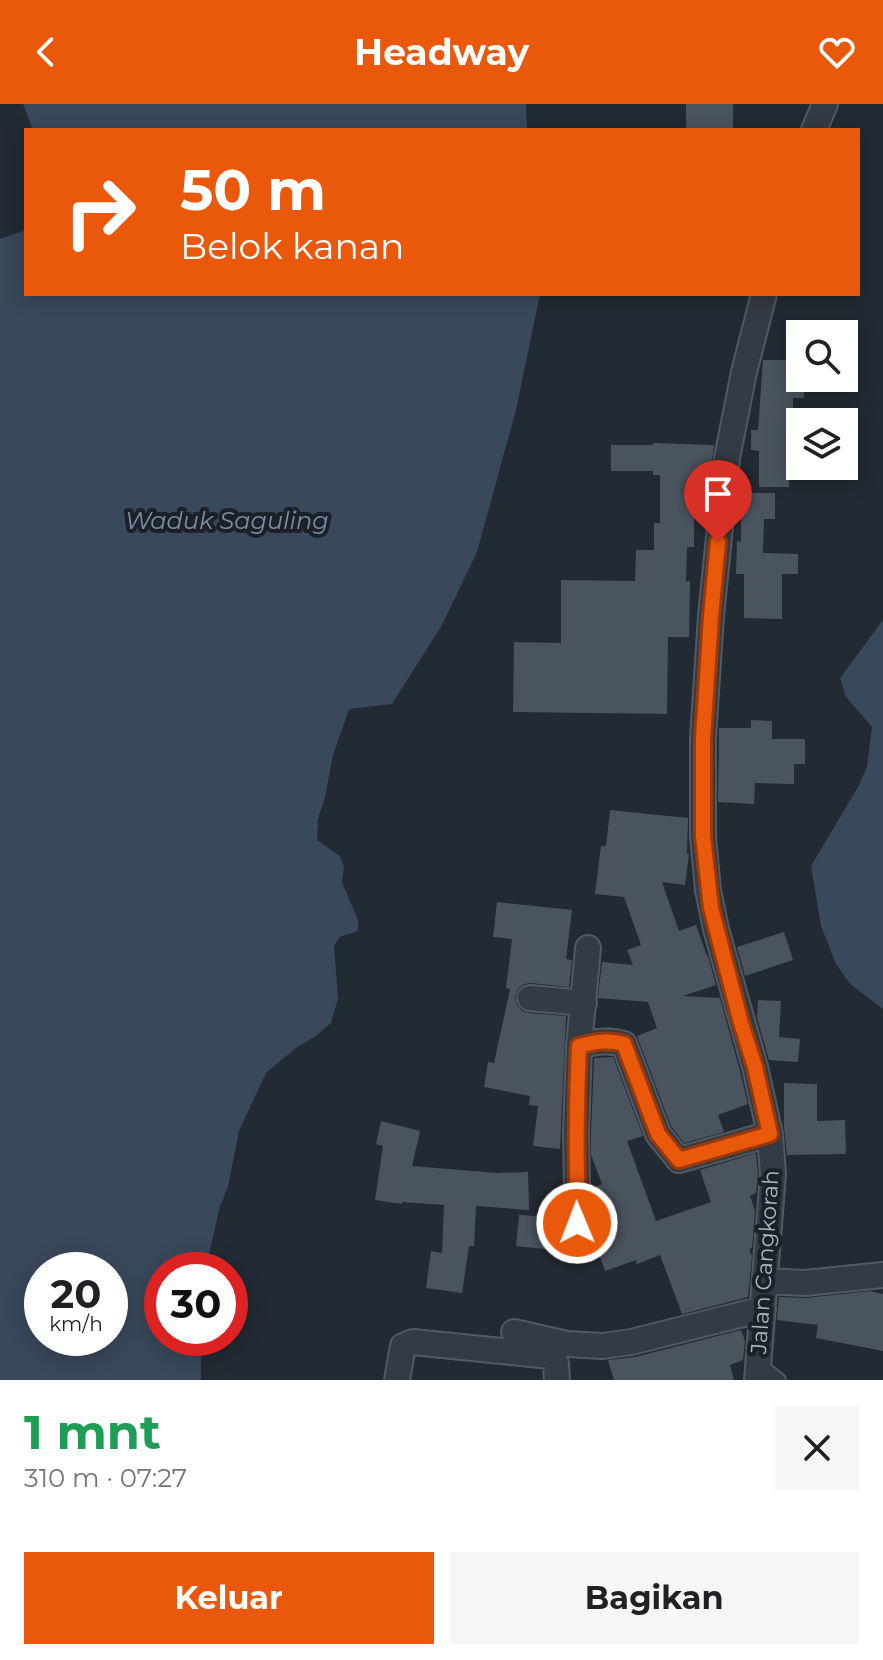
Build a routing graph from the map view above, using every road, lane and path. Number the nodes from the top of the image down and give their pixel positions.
1 (825, 104) edge
2 (815, 128) edge
3 (763, 296) edge
4 (588, 948) dead end
5 (530, 998) dead end
6 (584, 1003) junction
7 (579, 1046) junction
8 (770, 1134) junction
9 (579, 1234) dead end
10 (883, 1275) edge
11 (765, 1281) junction
12 (763, 1309) junction
13 (514, 1332) dead end
14 (758, 1372) edge
15 (397, 1380) edge
16 (557, 1380) edge
17 (779, 1380) edge

1 - 2 street
3 - 8 street, Jalan Cangkorah
4 - 6 street
5 - 6 street
6 - 7 street
7 - 8 street
7 - 9 street
8 - 11 street, Jalan Cangkorah
10 - 11 street
11 - 12 street, Jalan Cangkorah
12 - 13 street
12 - 14 street, Jalan Cangkorah
14 - 17 lane
15 - 16 street

